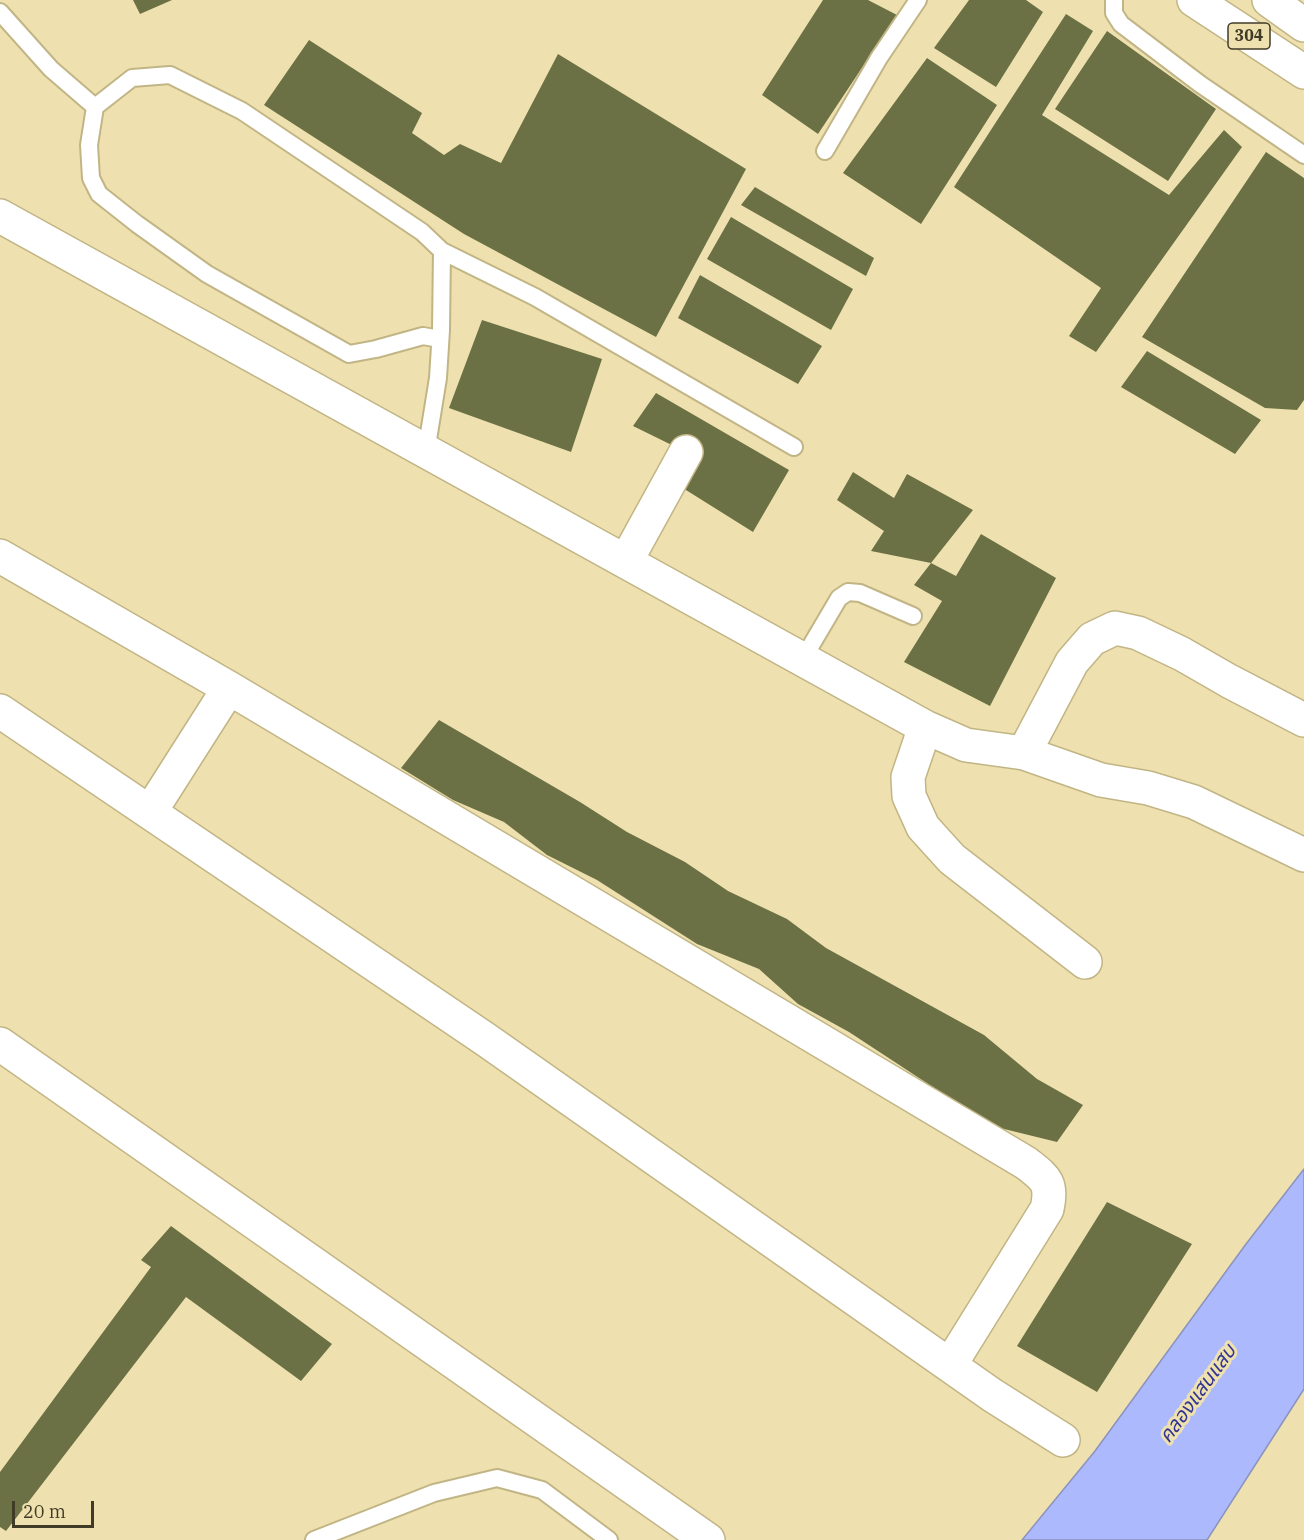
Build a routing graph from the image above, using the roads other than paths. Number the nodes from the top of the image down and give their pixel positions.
1 (918, 0) edge
2 (1114, 0) edge
3 (1194, 0) edge
4 (1269, 0) edge
5 (0, 12) edge
6 (1304, 25) edge
7 (1304, 72) edge
8 (95, 107) junction
9 (825, 151) dead end
10 (1304, 155) edge
11 (0, 216) edge
12 (442, 251) junction
13 (440, 339) junction
14 (794, 447) dead end
15 (426, 452) junction
16 (686, 452) dead end
17 (0, 556) edge
18 (626, 561) junction
19 (913, 616) dead end
20 (803, 659) junction
21 (229, 688) junction
22 (0, 711) edge
23 (1304, 720) edge
24 (925, 727) junction
25 (1024, 753) junction
26 (150, 812) junction
27 (1304, 855) edge
28 (1085, 962) dead end
29 (0, 1044) edge
30 (950, 1365) junction
31 (1063, 1440) dead end
32 (314, 1540) edge
33 (609, 1540) edge
34 (708, 1540) edge

1 - 9 lane
2 - 10 lane
3 - 7 main road, 304
4 - 6 main road, 304
5 - 8 lane
8 - 12 lane
8 - 13 lane
11 - 15 main road
12 - 13 lane
12 - 14 lane
13 - 15 lane
15 - 18 main road
16 - 18 main road
17 - 21 main road
18 - 20 main road
19 - 20 lane
20 - 24 main road
21 - 26 main road
21 - 30 main road
22 - 26 main road
23 - 25 main road
24 - 25 main road
24 - 28 main road
25 - 27 main road
26 - 30 main road
29 - 34 main road
30 - 31 main road
32 - 33 lane

